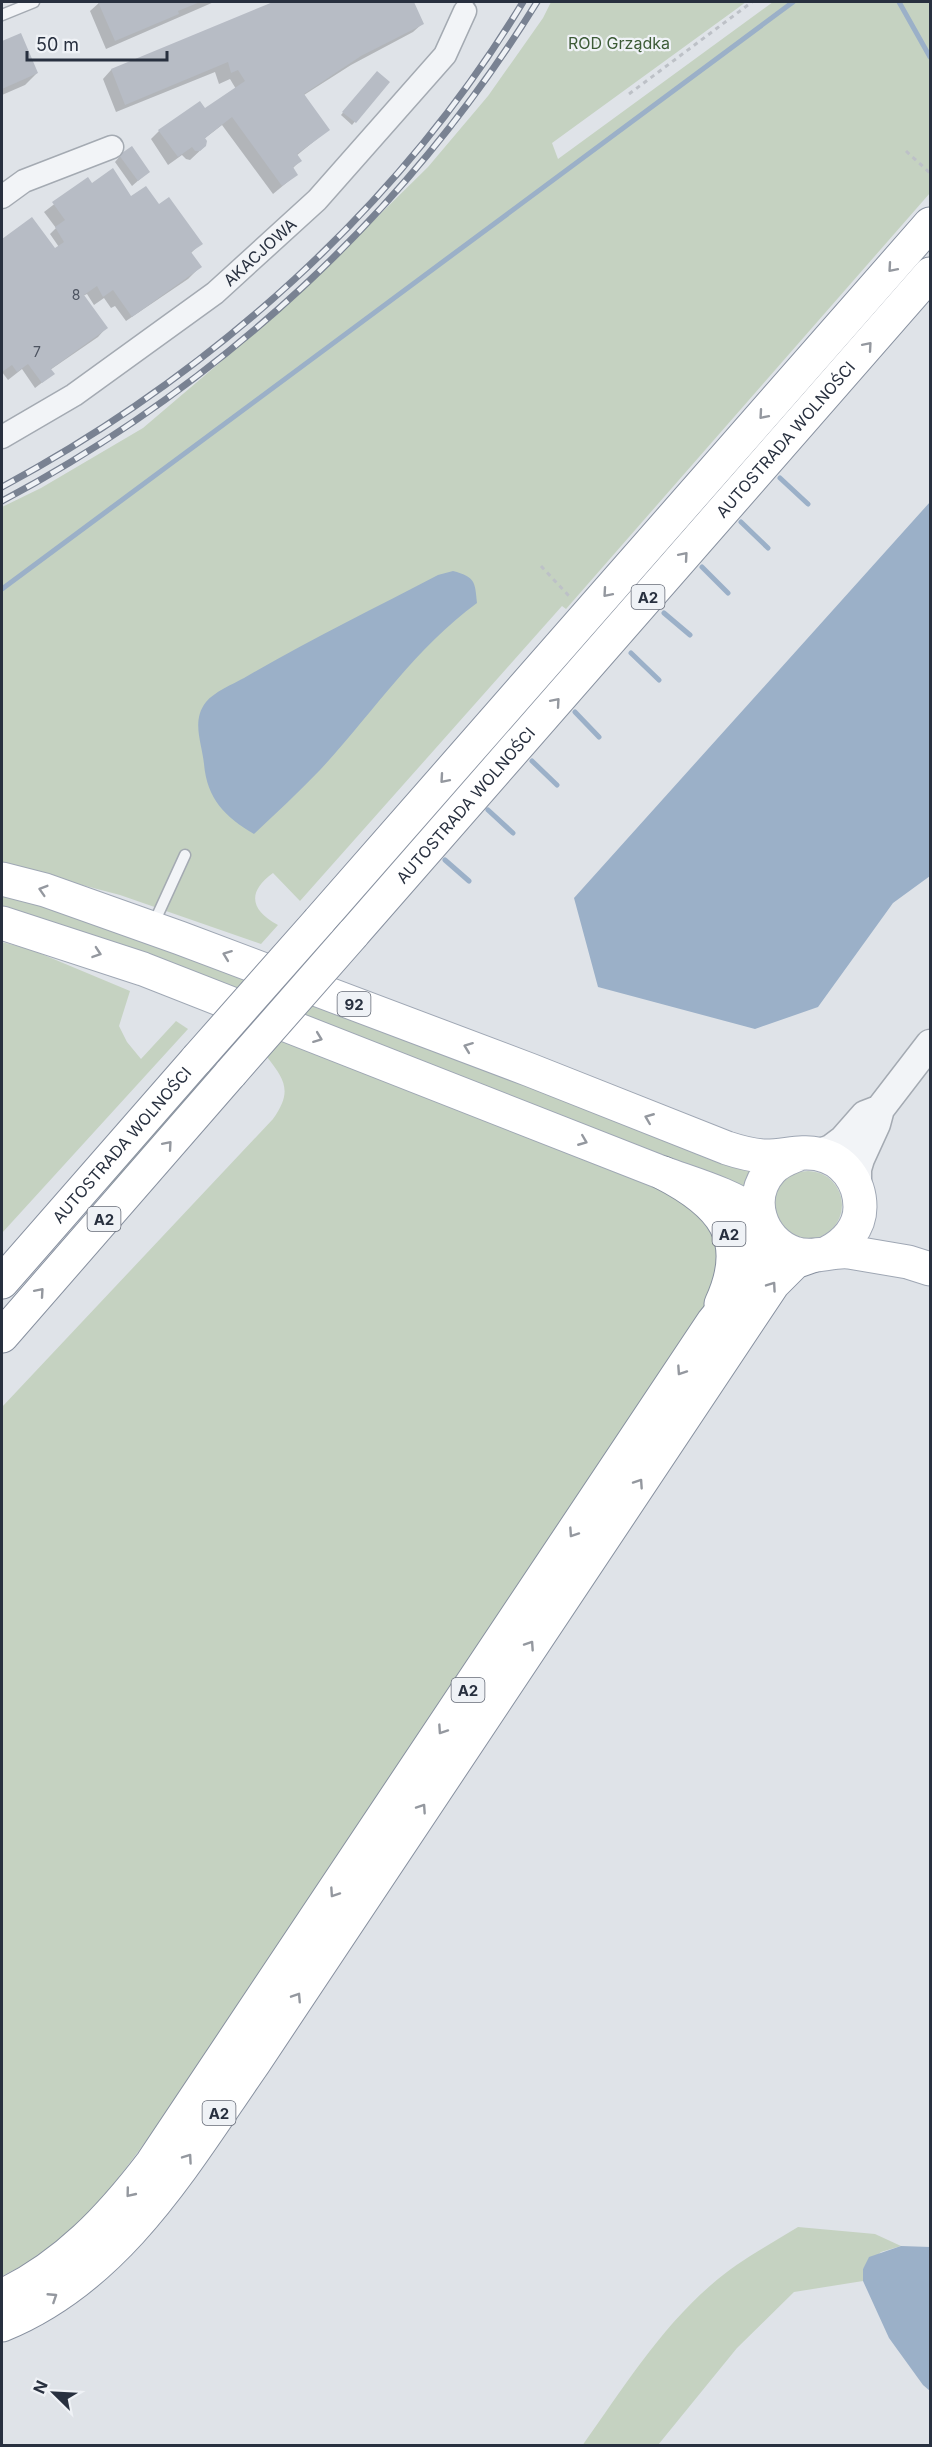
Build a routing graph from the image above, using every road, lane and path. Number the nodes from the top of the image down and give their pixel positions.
1 (34, 2) edge
2 (752, 2) edge
3 (465, 11) dead end
4 (2, 15) edge
5 (629, 94) dead end
6 (112, 147) dead end
7 (906, 151) dead end
8 (930, 173) edge
9 (2, 196) edge
10 (930, 224) edge
11 (930, 274) edge
12 (2, 437) edge
13 (541, 566) dead end
14 (569, 596) dead end
15 (185, 855) dead end
16 (2, 879) edge
17 (2, 923) edge
18 (152, 928) junction
19 (930, 1044) edge
20 (880, 1109) junction
21 (808, 1154) junction
22 (663, 1173) junction
23 (858, 1199) junction
24 (761, 1221) junction
25 (819, 1254) junction
26 (919, 1265) edge
27 (2, 1282) edge
28 (713, 1322) junction
29 (2, 1336) edge
30 (2, 2296) edge
31 (2, 2325) edge

1 - 4 lane
2 - 5 path
3 - 12 street, AKACJOWA
6 - 9 street
7 - 8 path
10 -> 27 main road, AUTOSTRADA WOLNOŚCI / A2, bridge
29 -> 11 main road, AUTOSTRADA WOLNOŚCI / A2, bridge
13 - 14 path
15 - 18 lane
18 -> 16 main road, 92
17 -> 22 main road, 92
21 -> 18 main road, 92
19 - 20 street
20 - 21 street
20 - 23 street
21 - 23 main road, 92
21 - 24 main road
22 - 24 main road, 92
22 - 28 main road, A2
23 - 25 main road
23 - 26 main road, 92
24 - 25 main road, 92
24 - 28 main road, A2
25 - 26 main road, 92
31 -> 25 main road, A2
28 -> 30 main road, A2

